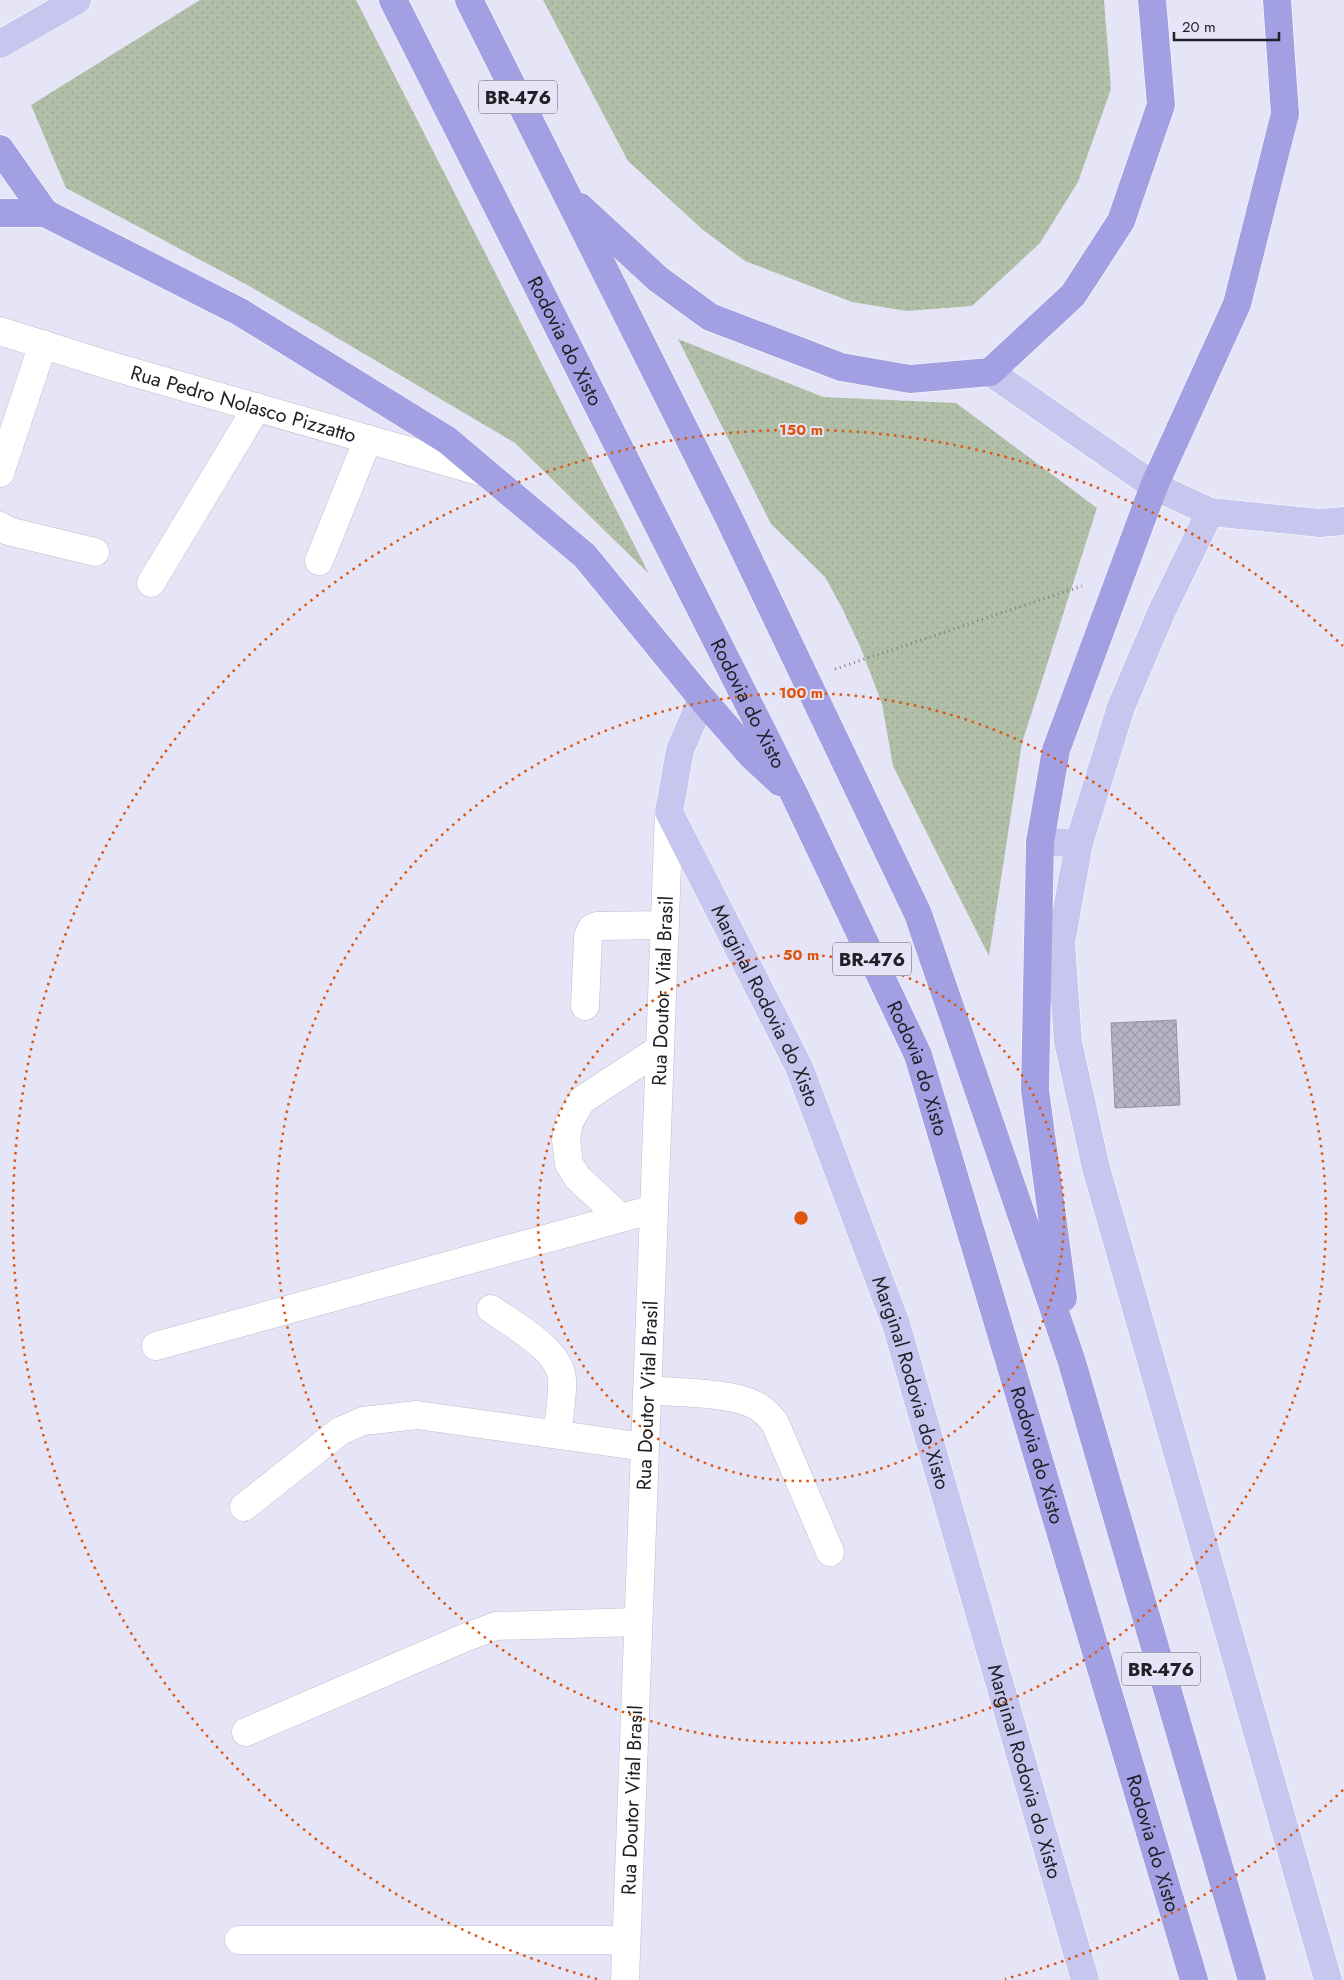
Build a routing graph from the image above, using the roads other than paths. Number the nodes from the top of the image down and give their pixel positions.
1 (77, 0) edge
2 (393, 0) edge
3 (469, 0) edge
4 (1152, 0) edge
5 (1276, 0) edge
6 (0, 44) edge
7 (0, 149) edge
8 (566, 194) junction
9 (0, 213) edge
10 (46, 213) junction
11 (0, 330) edge
12 (42, 344) junction
13 (990, 372) junction
14 (257, 408) junction
15 (368, 439) junction
16 (0, 473) edge
17 (486, 473) junction
18 (1154, 486) junction
19 (1210, 512) junction
20 (1344, 521) edge
21 (0, 526) edge
22 (94, 552) dead end
23 (319, 561) dead end
24 (151, 583) dead end
25 (702, 699) junction
26 (794, 796) junction
27 (669, 812) junction
28 (1040, 842) junction
29 (1079, 844) junction
30 (665, 925) junction
31 (585, 1006) dead end
32 (660, 1049) junction
33 (654, 1209) junction
34 (621, 1218) junction
35 (490, 1308) dead end
36 (156, 1346) dead end
37 (1071, 1359) junction
38 (647, 1390) junction
39 (558, 1434) junction
40 (645, 1447) junction
41 (244, 1507) dead end
42 (830, 1552) dead end
43 (638, 1622) junction
44 (246, 1732) dead end
45 (239, 1940) dead end
46 (626, 1940) junction
47 (625, 1980) edge
48 (1085, 1980) edge
49 (1194, 1980) edge
50 (1252, 1980) edge
51 (1328, 1980) edge

1 - 6 main road
2 - 26 highway, Rodovia do Xisto / BR-476
3 - 8 highway, BR-476
4 - 13 highway
5 - 18 highway
7 - 10 highway
8 - 13 highway
8 - 37 highway, BR-476
9 - 10 highway
10 - 17 highway
11 - 12 street, Rua Pedro Nolasco Pizzatto
12 - 14 street, Rua Pedro Nolasco Pizzatto
12 - 16 street
13 - 18 main road
14 - 15 street, Rua Pedro Nolasco Pizzatto
14 - 24 street
15 - 17 street, Rua Pedro Nolasco Pizzatto
15 - 23 street
17 - 25 highway
18 - 19 main road
18 - 28 highway
19 - 20 main road
19 - 29 main road
21 - 22 street
25 - 26 highway
25 - 27 main road
26 - 49 highway, Rodovia do Xisto / BR-476
27 - 30 street, Rua Doutor Vital Brasil
27 - 48 main road, Marginal Rodovia do Xisto
28 - 29 main road
28 - 37 highway
29 - 51 main road
30 - 31 street
30 - 32 street, Rua Doutor Vital Brasil
32 - 33 street, Rua Doutor Vital Brasil
32 - 34 street
33 - 34 street
33 - 38 street, Rua Doutor Vital Brasil
34 - 36 street
35 - 39 street
37 - 50 highway, BR-476
38 - 40 street, Rua Doutor Vital Brasil
38 - 42 street
39 - 40 street
39 - 41 street
40 - 43 street, Rua Doutor Vital Brasil
43 - 44 street
43 - 46 street, Rua Doutor Vital Brasil
45 - 46 street
46 - 47 street, Rua Doutor Vital Brasil

